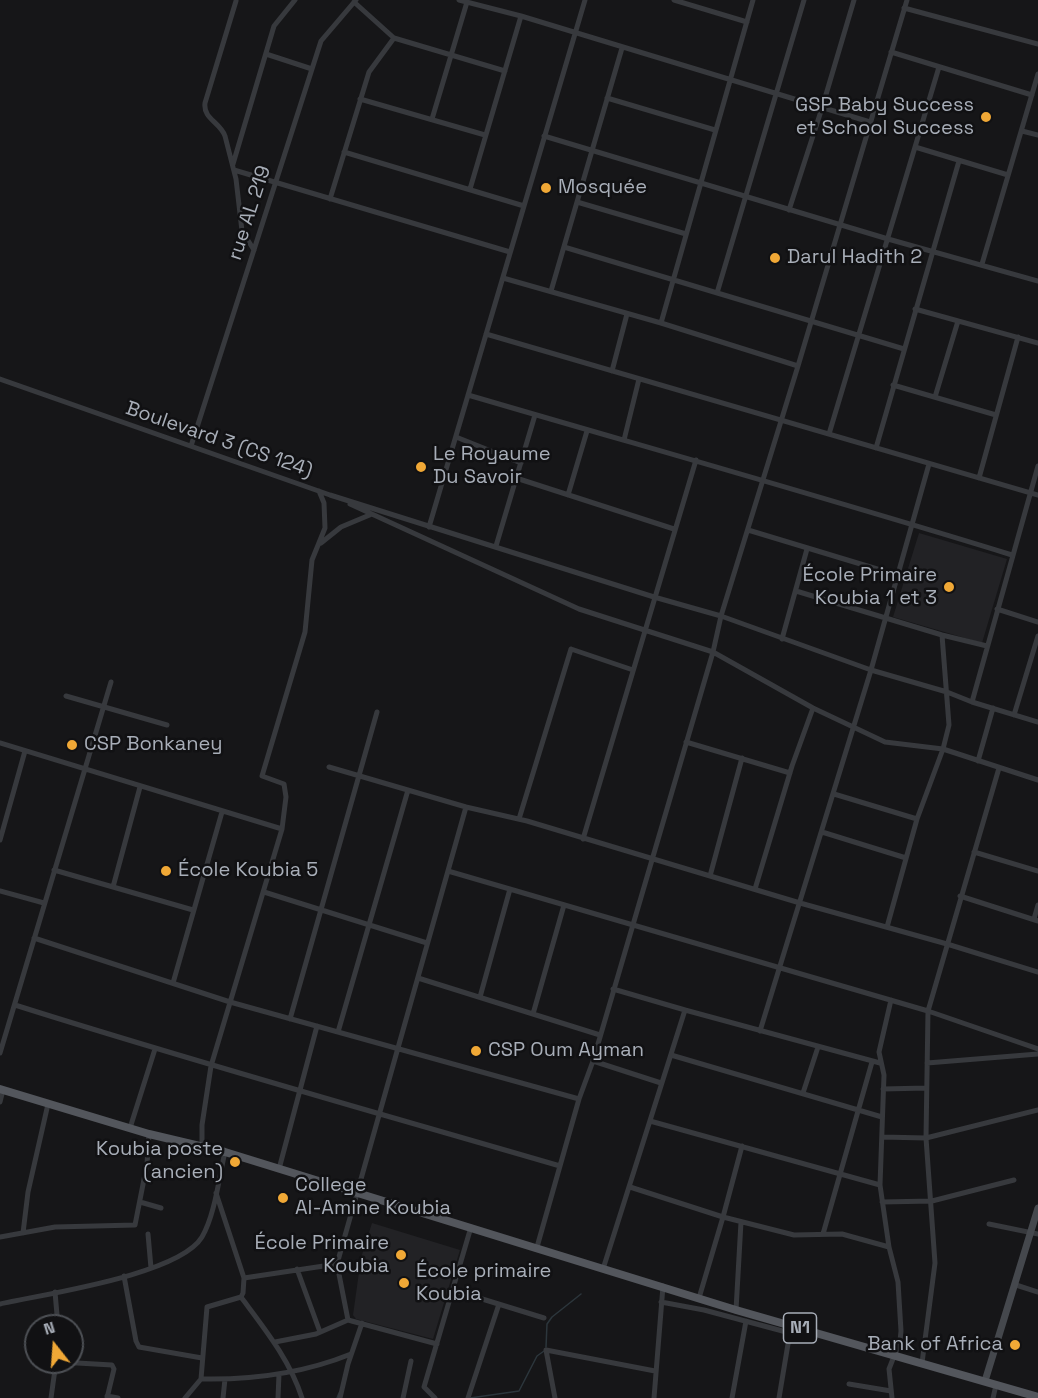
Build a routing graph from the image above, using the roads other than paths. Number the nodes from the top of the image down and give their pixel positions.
1 (295, 0) edge
2 (459, 0) edge
3 (585, 0) edge
4 (674, 0) edge
5 (753, 0) edge
6 (804, 0) edge
7 (854, 0) edge
8 (906, 0) edge
9 (236, 1) edge
10 (355, 1) edge
11 (467, 2) junction
12 (686, 2) edge
13 (904, 8) junction
14 (521, 16) junction
15 (747, 21) junction
16 (575, 33) junction
17 (394, 38) junction
18 (1038, 44) edge
19 (622, 48) junction
20 (891, 52) junction
21 (266, 54) junction
22 (450, 56) junction
23 (939, 67) junction
24 (312, 69) junction
25 (505, 71) junction
26 (1038, 74) edge
27 (729, 80) junction
28 (776, 94) junction
29 (1032, 95) junction
30 (607, 98) junction
31 (360, 99) junction
32 (822, 108) junction
33 (432, 119) junction
34 (870, 122) junction
35 (715, 130) junction
36 (1022, 130) junction
37 (485, 135) junction
38 (1038, 135) edge
39 (544, 136) junction
40 (915, 147) junction
41 (344, 152) junction
42 (592, 152) junction
43 (959, 161) junction
44 (234, 168) junction
45 (1008, 175) junction
46 (275, 183) junction
47 (700, 184) junction
48 (470, 189) junction
49 (744, 197) junction
50 (330, 199) junction
51 (577, 202) junction
52 (524, 206) junction
53 (789, 210) junction
54 (840, 225) junction
55 (686, 234) junction
56 (888, 239) junction
57 (564, 247) junction
58 (254, 250) junction
59 (934, 250) junction
60 (510, 252) junction
61 (982, 264) junction
62 (503, 278) junction
63 (673, 279) junction
64 (1038, 280) edge
65 (551, 291) junction
66 (717, 293) junction
67 (915, 309) junction
68 (627, 314) junction
69 (812, 321) junction
70 (958, 321) junction
71 (661, 323) junction
72 (486, 334) junction
73 (860, 335) junction
74 (1018, 337) junction
75 (1038, 343) edge
76 (904, 348) junction
77 (798, 366) junction
78 (612, 371) junction
79 (0, 379) edge
80 (639, 379) junction
81 (893, 385) junction
82 (468, 395) junction
83 (936, 397) junction
84 (535, 415) junction
85 (996, 415) junction
86 (782, 420) junction
87 (587, 431) junction
88 (830, 435) junction
89 (456, 437) junction
90 (624, 440) junction
91 (191, 446) junction
92 (876, 448) junction
93 (696, 460) junction
94 (521, 463) junction
95 (929, 464) junction
96 (1038, 466) edge
97 (516, 478) junction
98 (979, 478) junction
99 (764, 481) junction
100 (319, 491) junction
101 (1029, 493) junction
102 (330, 495) junction
103 (568, 495) junction
104 (1038, 495) edge
105 (382, 511) junction
106 (372, 514) junction
107 (912, 524) junction
108 (429, 527) junction
109 (674, 528) junction
110 (748, 530) junction
111 (496, 546) junction
112 (318, 547) junction
113 (807, 549) junction
114 (1011, 555) junction
115 (897, 575) junction
116 (796, 591) junction
117 (654, 597) junction
118 (997, 609) junction
119 (721, 616) junction
120 (885, 618) junction
121 (1038, 622) edge
122 (644, 630) junction
123 (942, 635) junction
124 (1038, 636) edge
125 (782, 639) junction
126 (987, 646) junction
127 (713, 652) junction
128 (633, 670) junction
129 (871, 670) junction
130 (111, 682) dead end
131 (947, 692) junction
132 (66, 696) dead end
133 (972, 702) junction
134 (103, 707) junction
135 (813, 708) junction
136 (993, 708) junction
137 (377, 712) dead end
138 (1014, 715) junction
139 (1038, 722) edge
140 (166, 725) dead end
141 (852, 727) junction
142 (686, 742) junction
143 (0, 743) edge
144 (943, 749) junction
145 (25, 751) junction
146 (742, 758) junction
147 (978, 761) junction
148 (329, 767) dead end
149 (999, 768) junction
150 (85, 769) junction
151 (790, 773) junction
152 (359, 776) junction
153 (1038, 780) edge
154 (140, 787) junction
155 (408, 790) junction
156 (834, 794) junction
157 (466, 807) junction
158 (222, 812) junction
159 (3, 819) edge
160 (519, 819) junction
161 (917, 819) junction
162 (282, 829) junction
163 (822, 832) junction
164 (583, 839) junction
165 (0, 840) edge
166 (974, 852) junction
167 (906, 858) junction
168 (652, 860) junction
169 (54, 870) junction
170 (448, 871) junction
171 (1038, 871) edge
172 (710, 876) junction
173 (113, 886) junction
174 (510, 889) junction
175 (755, 889) junction
176 (0, 891) edge
177 (264, 892) junction
178 (960, 896) junction
179 (44, 903) junction
180 (800, 903) junction
181 (564, 905) junction
182 (1038, 905) edge
183 (193, 910) junction
184 (321, 911) junction
185 (1036, 920) edge
186 (633, 925) junction
187 (369, 926) junction
188 (887, 927) junction
189 (34, 938) junction
190 (428, 943) junction
191 (947, 944) junction
192 (780, 968) junction
193 (1038, 972) edge
194 (418, 978) junction
195 (172, 983) junction
196 (614, 989) junction
197 (480, 997) junction
198 (891, 1000) junction
199 (230, 1002) junction
200 (15, 1005) junction
201 (685, 1010) junction
202 (928, 1011) junction
203 (533, 1014) junction
204 (290, 1019) junction
205 (317, 1026) junction
206 (760, 1031) junction
207 (338, 1032) junction
208 (600, 1035) junction
209 (818, 1047) junction
210 (155, 1049) junction
211 (398, 1049) junction
212 (1038, 1049) edge
213 (0, 1053) edge
214 (1038, 1054) edge
215 (671, 1055) junction
216 (593, 1061) junction
217 (872, 1062) junction
218 (879, 1063) junction
219 (927, 1063) junction
220 (211, 1066) junction
221 (661, 1083) junction
222 (926, 1088) junction
223 (2, 1089) edge
224 (883, 1089) junction
225 (301, 1090) junction
226 (803, 1093) junction
227 (579, 1099) junction
228 (0, 1102) edge
229 (48, 1104) junction
230 (858, 1110) junction
231 (1038, 1110) edge
232 (379, 1113) junction
233 (882, 1117) junction
234 (650, 1121) junction
235 (130, 1128) junction
236 (150, 1134) junction
237 (882, 1137) junction
238 (926, 1138) junction
239 (202, 1146) junction
240 (742, 1146) junction
241 (225, 1152) junction
242 (560, 1166) junction
243 (279, 1169) junction
244 (841, 1174) junction
245 (1014, 1180) dead end
246 (880, 1185) junction
247 (630, 1187) junction
248 (216, 1192) junction
249 (357, 1193) junction
250 (932, 1201) junction
251 (140, 1202) junction
252 (882, 1202) junction
253 (161, 1208) dead end
254 (1038, 1208) edge
255 (723, 1217) junction
256 (741, 1222) junction
257 (989, 1224) dead end
258 (471, 1227) junction
259 (23, 1233) junction
260 (1035, 1233) edge
261 (148, 1234) dead end
262 (824, 1234) junction
263 (0, 1237) edge
264 (889, 1246) junction
265 (537, 1247) junction
266 (337, 1264) junction
267 (151, 1268) junction
268 (297, 1269) junction
269 (603, 1269) junction
270 (124, 1276) junction
271 (244, 1278) junction
272 (1016, 1285) junction
273 (663, 1286) junction
274 (453, 1290) junction
275 (55, 1292) junction
276 (1038, 1292) edge
277 (241, 1297) junction
278 (699, 1298) junction
279 (661, 1302) junction
280 (0, 1304) edge
281 (499, 1304) junction
282 (736, 1310) junction
283 (57, 1314) edge
284 (544, 1318) dead end
285 (348, 1320) junction
286 (746, 1321) junction
287 (362, 1323) junction
288 (791, 1329) junction
289 (320, 1332) junction
290 (275, 1342) junction
291 (437, 1344) junction
292 (351, 1354) junction
293 (894, 1355) junction
294 (202, 1358) junction
295 (411, 1361) dead end
296 (84, 1363) edge
297 (922, 1364) junction
298 (290, 1370) junction
299 (656, 1371) junction
300 (54, 1374) edge
301 (279, 1374) junction
302 (201, 1379) junction
303 (225, 1379) junction
304 (985, 1381) junction
305 (849, 1384) dead end
306 (996, 1385) junction
307 (891, 1391) junction
308 (107, 1397) edge
309 (1038, 1397) edge
310 (51, 1398) edge
311 (118, 1398) edge
312 (185, 1398) edge
313 (223, 1398) edge
314 (278, 1398) edge
315 (302, 1398) edge
316 (340, 1398) edge
317 (403, 1398) edge
318 (435, 1398) edge
319 (468, 1398) edge
320 (555, 1398) edge
321 (654, 1398) edge
322 (732, 1398) edge
323 (779, 1398) edge
324 (892, 1398) edge
325 (993, 1398) edge

1 - 21 street
2 - 11 street
3 - 16 street
4 - 12 street
5 - 15 street
6 - 28 street
7 - 32 street
8 - 13 street
9 - 44 street
10 - 17 street
10 - 24 street, rue AL 219
11 - 14 street
11 - 22 street
12 - 15 street
13 - 18 street
13 - 20 street
14 - 16 street
14 - 25 street
15 - 27 street
16 - 19 street
16 - 39 street
17 - 22 street
17 - 31 street
19 - 27 street
19 - 30 street
20 - 23 street
20 - 34 street
21 - 24 street
21 - 44 street
22 - 25 street
22 - 33 street
23 - 29 street
23 - 40 street
24 - 46 street, rue AL 219
25 - 37 street
26 - 29 street
27 - 28 street
27 - 35 street
28 - 32 street
28 - 49 street
29 - 36 street
30 - 35 street
30 - 42 street
31 - 33 street
31 - 41 street
32 - 34 street
32 - 53 street
33 - 37 street
34 - 54 street
35 - 47 street
36 - 38 street
36 - 45 street
37 - 48 street
39 - 42 street
39 - 52 street
40 - 43 street
40 - 56 street
41 - 48 street
41 - 50 street
42 - 47 street
42 - 51 street
43 - 45 street
43 - 59 street
44 - 46 street
44 - 58 street
45 - 61 street
46 - 50 street
46 - 58 street, rue AL 219
47 - 49 street
47 - 55 street
48 - 52 street
49 - 53 street
49 - 66 street
50 - 60 street
51 - 55 street
51 - 57 street
52 - 60 street
53 - 54 street
54 - 56 street
54 - 69 street
55 - 63 street
56 - 59 street
56 - 73 street
57 - 63 street
57 - 65 street
58 - 91 street, rue AL 219
59 - 61 street
59 - 67 street
60 - 62 street
61 - 64 street
62 - 65 street
62 - 72 street
63 - 66 street
63 - 71 street
65 - 68 street
66 - 69 street
67 - 70 street
67 - 76 street
68 - 71 street
68 - 78 street
69 - 73 street
69 - 77 street
70 - 74 street
70 - 83 street
71 - 77 street
72 - 78 street
72 - 82 street
73 - 76 street
73 - 88 street
74 - 75 street
74 - 85 street
76 - 81 street
77 - 86 street
78 - 80 street
79 - 91 street, Boulevard 3 (CS 124)
80 - 86 street
80 - 90 street
81 - 83 street
81 - 92 street
82 - 84 street
82 - 89 street
83 - 85 street
84 - 87 street
84 - 94 street
85 - 98 street
86 - 88 street
86 - 99 street
87 - 90 street
87 - 103 street
88 - 92 street
89 - 94 street
89 - 108 street
90 - 93 street
91 - 100 street, Boulevard 3 (CS 124)
92 - 95 street
93 - 99 street
93 - 109 street
94 - 97 street
95 - 98 street
95 - 107 street
96 - 101 street
97 - 103 street
97 - 111 street
98 - 101 street
99 - 107 street
99 - 110 street
100 - 102 street, Boulevard 3 (CS 124)
100 - 112 street
101 - 104 street
101 - 114 street
102 - 105 street, Boulevard 3 (CS 124)
102 - 106 street
103 - 109 street
105 - 106 street
105 - 108 street, Boulevard 3 (CS 124)
106 - 112 street
106 - 122 street
107 - 114 street
107 - 115 street
108 - 111 street, Boulevard 3 (CS 124)
109 - 117 street
110 - 113 street
110 - 119 street
111 - 117 street, Boulevard 3 (CS 124)
112 - 162 street
113 - 115 street
113 - 116 street
114 - 118 street
115 - 120 street
116 - 120 street
116 - 125 street
117 - 119 street, Boulevard 3 (CS 124)
117 - 122 street
118 - 121 street
118 - 126 street
119 - 125 street, Boulevard 3 (CS 124)
119 - 127 street
120 - 123 street
120 - 129 street
122 - 127 street
122 - 128 street
123 - 126 street
123 - 131 street
124 - 138 street
125 - 129 street, Boulevard 3 (CS 124)
126 - 133 street
127 - 135 street
127 - 142 street
128 - 160 street
128 - 164 street
129 - 131 street, Boulevard 3 (CS 124)
129 - 141 street
130 - 134 street
131 - 133 street, Boulevard 3 (CS 124)
131 - 144 street
132 - 134 street
133 - 136 street, Boulevard 3 (CS 124)
134 - 140 street
134 - 150 street
135 - 141 street
135 - 151 street
136 - 138 street, Boulevard 3 (CS 124)
136 - 147 street
137 - 152 street
138 - 139 street, Boulevard 3 (CS 124)
141 - 144 street
141 - 156 street
142 - 146 street
142 - 168 street
143 - 145 street
144 - 147 street
144 - 161 street
145 - 150 street
145 - 159 street
146 - 151 street
146 - 172 street
147 - 149 street
148 - 152 street
149 - 153 street
149 - 166 street
150 - 154 street
150 - 169 street
151 - 175 street
152 - 155 street
152 - 184 street
154 - 158 street
154 - 173 street
155 - 157 street
155 - 187 street
156 - 161 street
156 - 163 street
157 - 160 street
157 - 170 street
158 - 162 street
158 - 183 street
159 - 165 street
160 - 164 street
161 - 167 street
162 - 177 street
163 - 167 street
163 - 180 street
164 - 168 street
166 - 171 street
166 - 178 street
167 - 188 street
168 - 172 street
168 - 186 street
169 - 173 street
169 - 179 street
170 - 174 street
170 - 190 street
172 - 175 street
173 - 183 street
174 - 181 street
174 - 197 street
175 - 180 street
176 - 179 street
177 - 184 street
177 - 199 street
178 - 185 street
178 - 191 street
179 - 189 street
180 - 188 street
180 - 192 street
181 - 186 street
181 - 203 street
182 - 185 street
183 - 195 street
184 - 187 street
184 - 204 street
186 - 192 street
186 - 196 street
187 - 190 street
187 - 207 street
188 - 191 street
189 - 195 street
189 - 200 street
190 - 194 street
191 - 193 street
191 - 202 street
192 - 198 street
192 - 206 street
194 - 197 street
194 - 211 street
195 - 199 street
196 - 201 street
196 - 208 street
197 - 203 street
198 - 202 street
198 - 218 street
199 - 204 street
199 - 220 street
200 - 210 street
200 - 213 street
201 - 206 street
201 - 215 street
202 - 212 street
202 - 219 street
203 - 208 street
204 - 205 street
205 - 207 street
205 - 225 street
206 - 209 street
207 - 211 street
208 - 216 street
209 - 217 street
209 - 226 street
210 - 220 street
210 - 235 street
211 - 227 street
211 - 232 street
214 - 219 street
215 - 221 street
215 - 226 street
216 - 221 street
216 - 227 street
217 - 218 street
217 - 230 street
218 - 224 street
219 - 222 street
220 - 225 street
220 - 239 street
221 - 234 street
222 - 224 street
222 - 238 street
223 - 228 street
223 - 229 main road, N1
224 - 233 street
225 - 232 street
225 - 243 street
226 - 230 street
227 - 242 street
229 - 235 main road, N1
229 - 259 street
230 - 233 street
230 - 244 street
231 - 238 street
232 - 242 street
232 - 249 street
233 - 237 street
234 - 240 street
234 - 247 street
235 - 236 main road, N1
236 - 239 main road, N1
236 - 251 street
237 - 238 street
237 - 246 street
238 - 250 street
239 - 241 main road, N1
240 - 244 street
240 - 255 street
241 - 243 main road, N1
241 - 248 street
242 - 265 street
243 - 249 main road, N1
244 - 246 street
244 - 262 street
245 - 250 street
246 - 252 street
247 - 255 street
247 - 269 street
248 - 267 street
248 - 271 street
249 - 258 main road, N1
249 - 266 street
250 - 252 street
250 - 297 street
251 - 253 street
251 - 259 street
252 - 264 street
254 - 260 street
255 - 256 street
255 - 278 street
256 - 262 street
256 - 282 street
257 - 260 street
258 - 265 main road, N1
258 - 274 street
259 - 263 street
260 - 272 street
261 - 267 street
262 - 264 street
264 - 293 street
265 - 269 main road, N1
266 - 268 street
266 - 285 street
267 - 270 street
268 - 271 street
268 - 289 street
269 - 273 main road, N1
270 - 275 street
270 - 294 street
271 - 277 street
272 - 276 street
272 - 304 street
273 - 278 main road, N1
273 - 279 street
274 - 281 street
274 - 291 street
275 - 280 street
275 - 283 street
277 - 290 street
277 - 294 street
278 - 282 main road, N1
279 - 286 street
279 - 299 street
281 - 284 street
281 - 319 street
282 - 288 main road, N1
285 - 287 street
285 - 289 street
286 - 288 street
286 - 322 street
287 - 291 street
287 - 292 street
288 - 293 main road, N1
288 - 323 street
289 - 290 street
290 - 298 street
291 - 318 street
292 - 298 street
292 - 316 street
293 - 297 main road, N1
293 - 307 street
294 - 302 street
295 - 317 street
296 - 308 street
297 - 304 main road, N1
298 - 301 street
298 - 315 street
299 - 320 street
299 - 321 street
300 - 310 street
301 - 303 street
301 - 314 street
302 - 303 street
302 - 312 street
303 - 313 street
304 - 306 main road, N1
305 - 307 street
306 - 309 main road, N1
306 - 325 street
307 - 324 street
308 - 311 street

